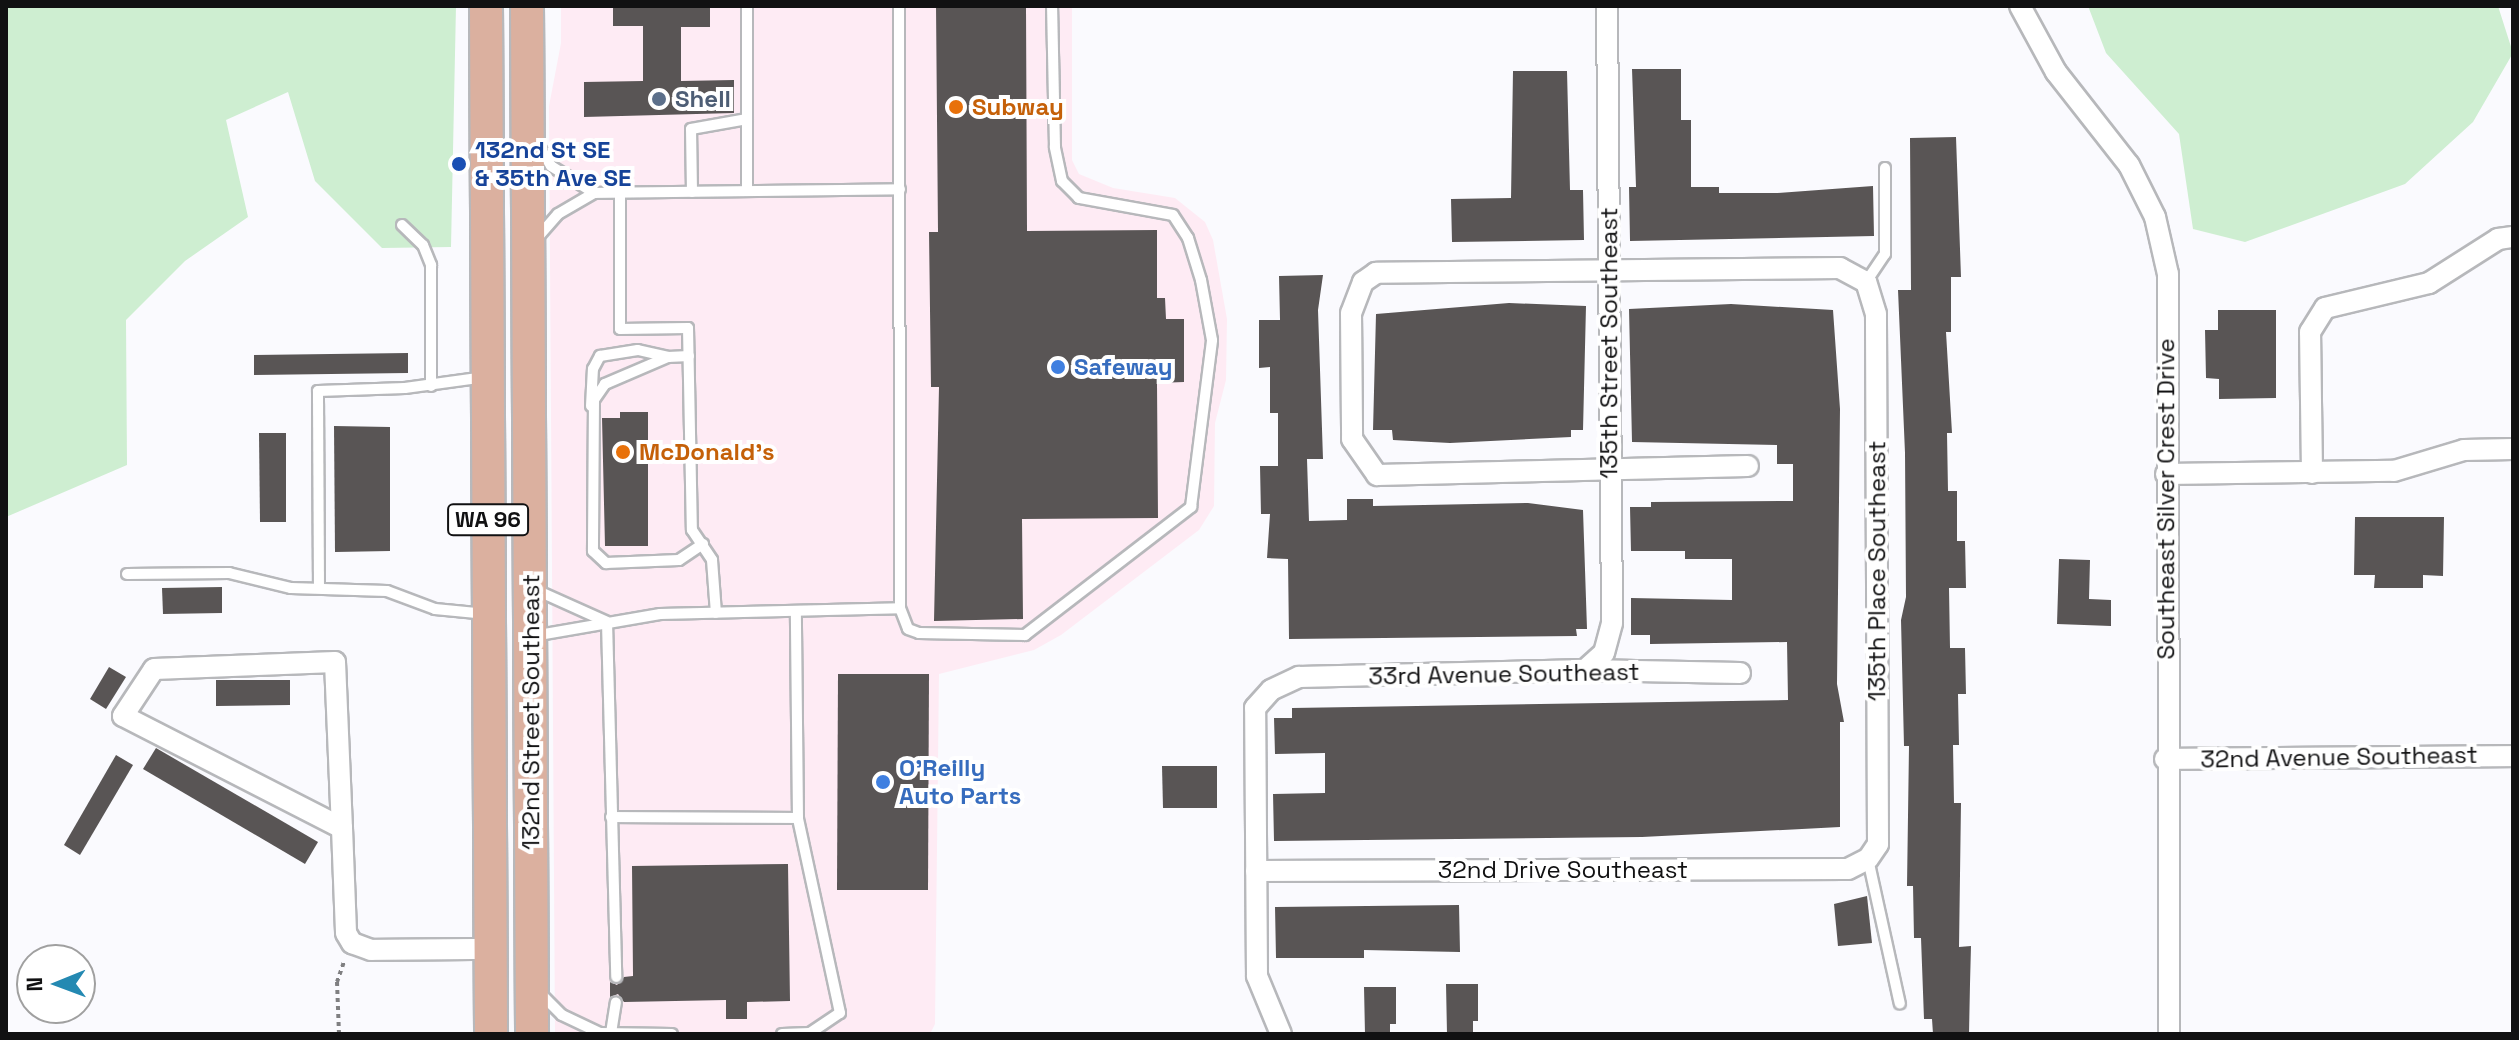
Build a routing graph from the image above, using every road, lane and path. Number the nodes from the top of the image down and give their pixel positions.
1 (486, 6) edge
2 (527, 6) edge
3 (747, 6) edge
4 (899, 6) edge
5 (1052, 6) edge
6 (1607, 6) edge
7 (2020, 6) edge
8 (747, 119) junction
9 (526, 120) junction
10 (1885, 168) dead end
11 (900, 189) junction
12 (747, 191) junction
13 (692, 192) junction
14 (594, 193) junction
15 (620, 193) junction
16 (402, 225) dead end
17 (2513, 237) edge
18 (1610, 269) junction
19 (1866, 282) junction
20 (526, 285) junction
21 (689, 356) junction
22 (668, 357) junction
23 (431, 386) junction
24 (488, 387) junction
25 (591, 418) junction
26 (2513, 449) edge
27 (1748, 466) dead end
28 (1608, 470) junction
29 (2312, 473) junction
30 (2166, 474) junction
31 (703, 544) junction
32 (127, 574) dead end
33 (319, 588) junction
34 (530, 588) junction
35 (900, 608) junction
36 (796, 611) junction
37 (716, 613) junction
38 (489, 615) junction
39 (607, 622) junction
40 (531, 636) junction
41 (1585, 670) junction
42 (1740, 673) dead end
43 (2513, 756) edge
44 (2165, 759) junction
45 (531, 808) junction
46 (611, 817) junction
47 (798, 818) junction
48 (342, 828) junction
49 (1868, 859) junction
50 (1256, 871) junction
51 (352, 943) junction
52 (491, 949) junction
53 (616, 977) dead end
54 (532, 985) junction
55 (616, 1002) dead end
56 (1900, 1004) dead end
57 (611, 1033) edge
58 (339, 1034) edge
59 (491, 1034) edge
60 (512, 1034) edge
61 (532, 1034) edge
62 (599, 1034) edge
63 (672, 1034) edge
64 (782, 1034) edge
65 (1281, 1034) edge
66 (2169, 1034) edge

1 - 24 main road, 132nd Street Southeast / WA 96
2 - 9 main road, 132nd Street Southeast / WA 96
3 - 8 lane
4 - 11 lane
5 - 35 lane
6 - 18 street, 135th Street Southeast
7 - 30 street, Southeast Silver Crest Drive
8 - 12 lane
8 - 13 lane
9 - 14 lane
9 - 20 main road, 132nd Street Southeast / WA 96
10 - 19 lane
11 - 12 lane
11 - 35 lane
12 - 13 lane
13 - 15 lane
14 - 15 lane
14 - 20 lane
15 - 21 lane
16 - 23 lane
17 - 29 street
18 - 19 street
18 - 28 street, 135th Street Southeast
18 - 28 street
19 - 49 street, 135th Place Southeast
20 - 34 main road, 132nd Street Southeast / WA 96
21 - 22 lane
21 - 31 lane
22 - 25 lane
22 - 25 lane
23 - 24 lane
23 - 33 lane
24 - 38 main road, 132nd Street Southeast / WA 96
24 - 40 main road
25 - 31 lane
26 - 29 street
27 - 28 street
28 - 41 street, 135th Street Southeast
29 - 30 street
30 - 44 street, Southeast Silver Crest Drive
31 - 37 lane
32 - 33 lane
33 - 38 lane
34 - 39 lane
34 - 40 main road, 132nd Street Southeast / WA 96
35 - 36 lane
36 - 37 lane
36 - 47 lane
37 - 39 lane
38 - 45 main road
38 - 52 main road, 132nd Street Southeast / WA 96
39 - 40 lane
39 - 46 lane
40 - 45 main road, 132nd Street Southeast / WA 96
41 - 42 street, 33rd Avenue Southeast
41 - 50 street, 33rd Avenue Southeast
43 - 44 street, 32nd Avenue Southeast
44 - 66 street, Southeast Silver Crest Drive
45 - 54 main road, 132nd Street Southeast / WA 96
46 - 47 lane
46 - 53 lane
47 - 64 lane
48 - 48 street
48 - 51 street
49 - 50 street, 32nd Drive Southeast
49 - 56 lane
50 - 65 street
51 - 52 street
51 - 58 path
52 - 59 main road, 132nd Street Southeast / WA 96
52 - 60 main road
54 - 61 main road, 132nd Street Southeast / WA 96
54 - 62 lane
55 - 57 lane
57 - 62 lane
57 - 63 lane

